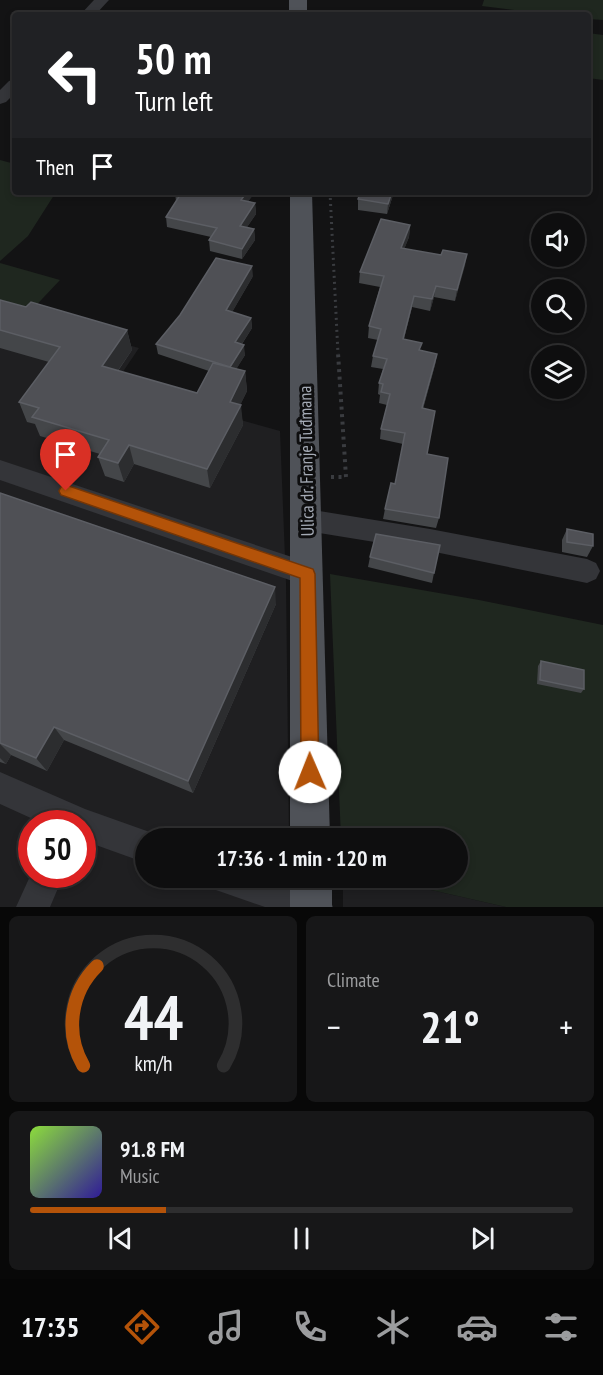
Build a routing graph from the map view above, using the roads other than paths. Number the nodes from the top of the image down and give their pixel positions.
1 (102, 0) edge
2 (90, 12) edge
3 (12, 87) edge
4 (0, 99) edge
5 (301, 195) edge
6 (0, 470) edge
7 (307, 520) junction
8 (587, 571) dead end
9 (308, 574) junction
10 (0, 788) edge
11 (49, 810) edge
12 (310, 828) edge
13 (96, 829) edge
14 (135, 843) edge
15 (42, 888) edge
16 (268, 888) edge
17 (312, 899) edge
18 (33, 907) edge

1 - 2 lane
3 - 4 lane
5 - 7 main road, Ulica dr. Franje Tuđmana
6 - 9 lane
7 - 8 lane
7 - 9 main road, Ulica dr. Franje Tuđmana
9 - 12 main road, Ulica dr. Franje Tuđmana
10 - 11 lane
13 - 14 lane
15 - 18 lane
16 - 17 lane

